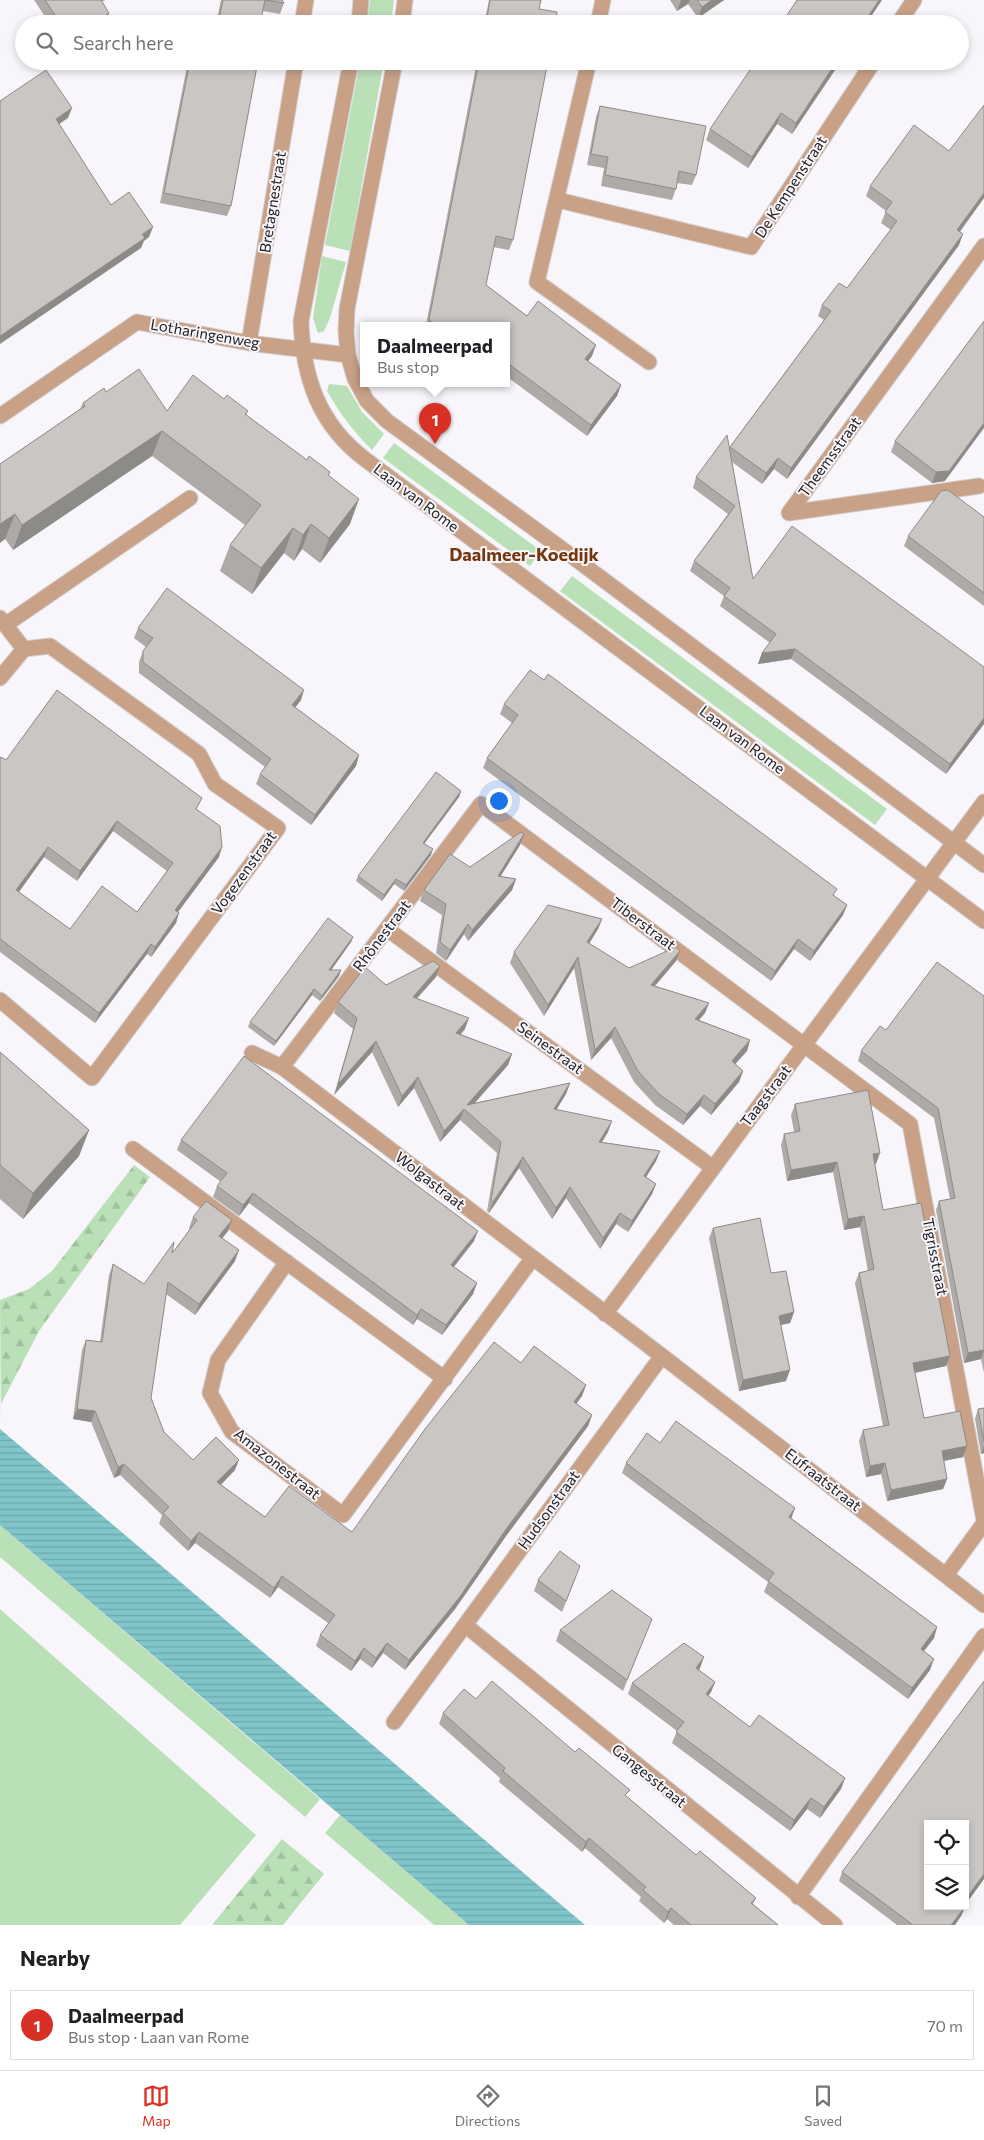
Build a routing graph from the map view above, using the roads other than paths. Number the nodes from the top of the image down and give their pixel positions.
1 (306, 0) edge
2 (361, 0) edge
3 (405, 0) edge
4 (603, 0) edge
5 (914, 0) edge
6 (304, 15) edge
7 (360, 15) edge
8 (403, 15) edge
9 (600, 15) edge
10 (904, 15) edge
11 (295, 70) edge
12 (349, 70) edge
13 (393, 70) edge
14 (587, 70) edge
15 (868, 70) edge
16 (558, 200) junction
17 (984, 246) edge
18 (250, 342) junction
19 (302, 350) junction
20 (348, 354) junction
21 (649, 362) dead end
22 (0, 416) edge
23 (982, 485) edge
24 (190, 498) dead end
25 (3, 621) edge
26 (24, 649) junction
27 (0, 678) edge
28 (984, 802) edge
29 (481, 804) joint
30 (954, 842) junction
31 (984, 865) edge
32 (928, 878) junction
33 (984, 921) edge
34 (387, 929) junction
35 (0, 1000) edge
36 (806, 1044) junction
37 (252, 1053) dead end
38 (282, 1067) junction
39 (133, 1149) dead end
40 (712, 1167) junction
41 (532, 1259) junction
42 (287, 1262) junction
43 (605, 1314) junction
44 (662, 1356) junction
45 (445, 1380) junction
46 (984, 1521) edge
47 (946, 1575) junction
48 (984, 1605) edge
49 (465, 1625) junction
50 (984, 1636) edge
51 (394, 1722) dead end
52 (798, 1897) junction
53 (835, 1925) edge

1 - 6 street
2 - 7 street
3 - 8 street
4 - 9 street
5 - 10 street
11 - 18 street, Bretagnestraat
12 - 19 street, Laan van Rome
13 - 20 street
14 - 16 street
15 - 16 street, De Kempenstraat
16 - 21 street
17 - 23 street, Theemsstraat
18 - 19 street, Lotharingenweg
18 - 22 street, Lotharingenweg
19 - 20 street, Lotharingenweg
19 - 32 street, Laan van Rome
20 - 30 street
24 - 25 street
25 - 26 street
26 - 27 street
26 - 35 street, Vogezenstraat
28 - 30 street
29 - 34 street, Rhônestraat
29 - 36 street, Tiberstraat
30 - 31 street
30 - 32 street
32 - 33 street, Laan van Rome
32 - 36 street, Taagstraat
34 - 38 street, Rhônestraat
34 - 40 street, Seinestraat
36 - 40 street, Taagstraat
36 - 46 street, Tigrisstraat
37 - 38 street, Wolgastraat
38 - 41 street, Wolgastraat
39 - 42 street
40 - 43 street, Taagstraat
41 - 43 street, Wolgastraat
41 - 45 street, Amazonestraat
42 - 45 street
42 - 45 street, Amazonestraat
43 - 44 street
44 - 47 street, Eufraatstraat
44 - 49 street, Hudsonstraat
46 - 47 street, Tigrisstraat
47 - 48 street, Eufraatstraat
49 - 51 street, Hudsonstraat
49 - 52 street, Gangesstraat
50 - 52 street
52 - 53 street, Gangesstraat

